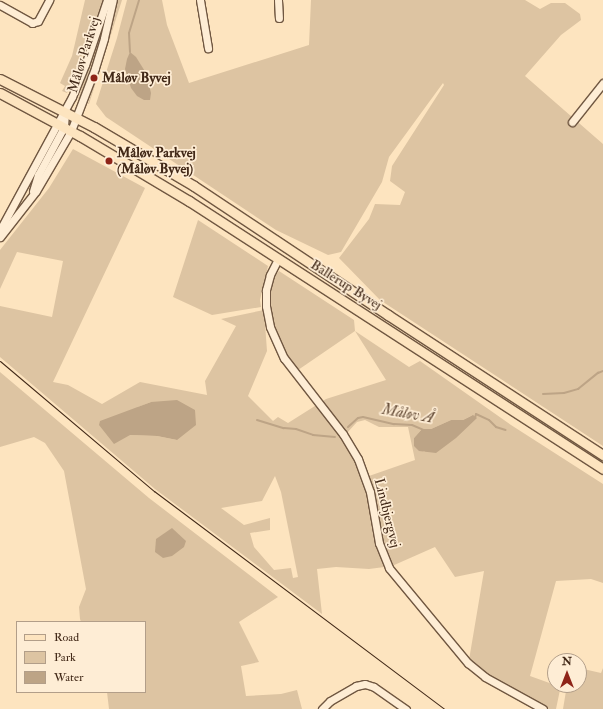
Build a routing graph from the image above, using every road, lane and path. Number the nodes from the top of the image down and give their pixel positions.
1 (49, 0) edge
2 (107, 0) edge
3 (113, 0) edge
4 (200, 0) edge
5 (278, 0) edge
6 (0, 5) edge
7 (279, 18) dead end
8 (208, 48) dead end
9 (0, 78) edge
10 (603, 82) edge
11 (0, 93) edge
12 (65, 111) junction
13 (76, 117) junction
14 (572, 122) dead end
15 (64, 127) junction
16 (0, 230) edge
17 (0, 238) edge
18 (278, 259) junction
19 (603, 455) edge
20 (603, 469) edge
21 (322, 709) edge
22 (406, 709) edge
23 (543, 709) edge

1 - 6 street
2 - 12 street, Måløv Parkvej
3 - 13 street, Måløv Parkvej
4 - 8 street
5 - 7 street
9 - 12 main road
10 - 14 street
11 - 15 main road
12 - 13 main road, Ballerup Byvej
12 - 15 street, Måløv Parkvej
13 - 15 street, Måløv Parkvej
13 - 19 main road, Ballerup Byvej
15 - 16 street
15 - 17 street
15 - 18 main road, Ballerup Byvej
18 - 20 main road, Ballerup Byvej
18 - 23 street, Lindbjergvej
21 - 22 street

